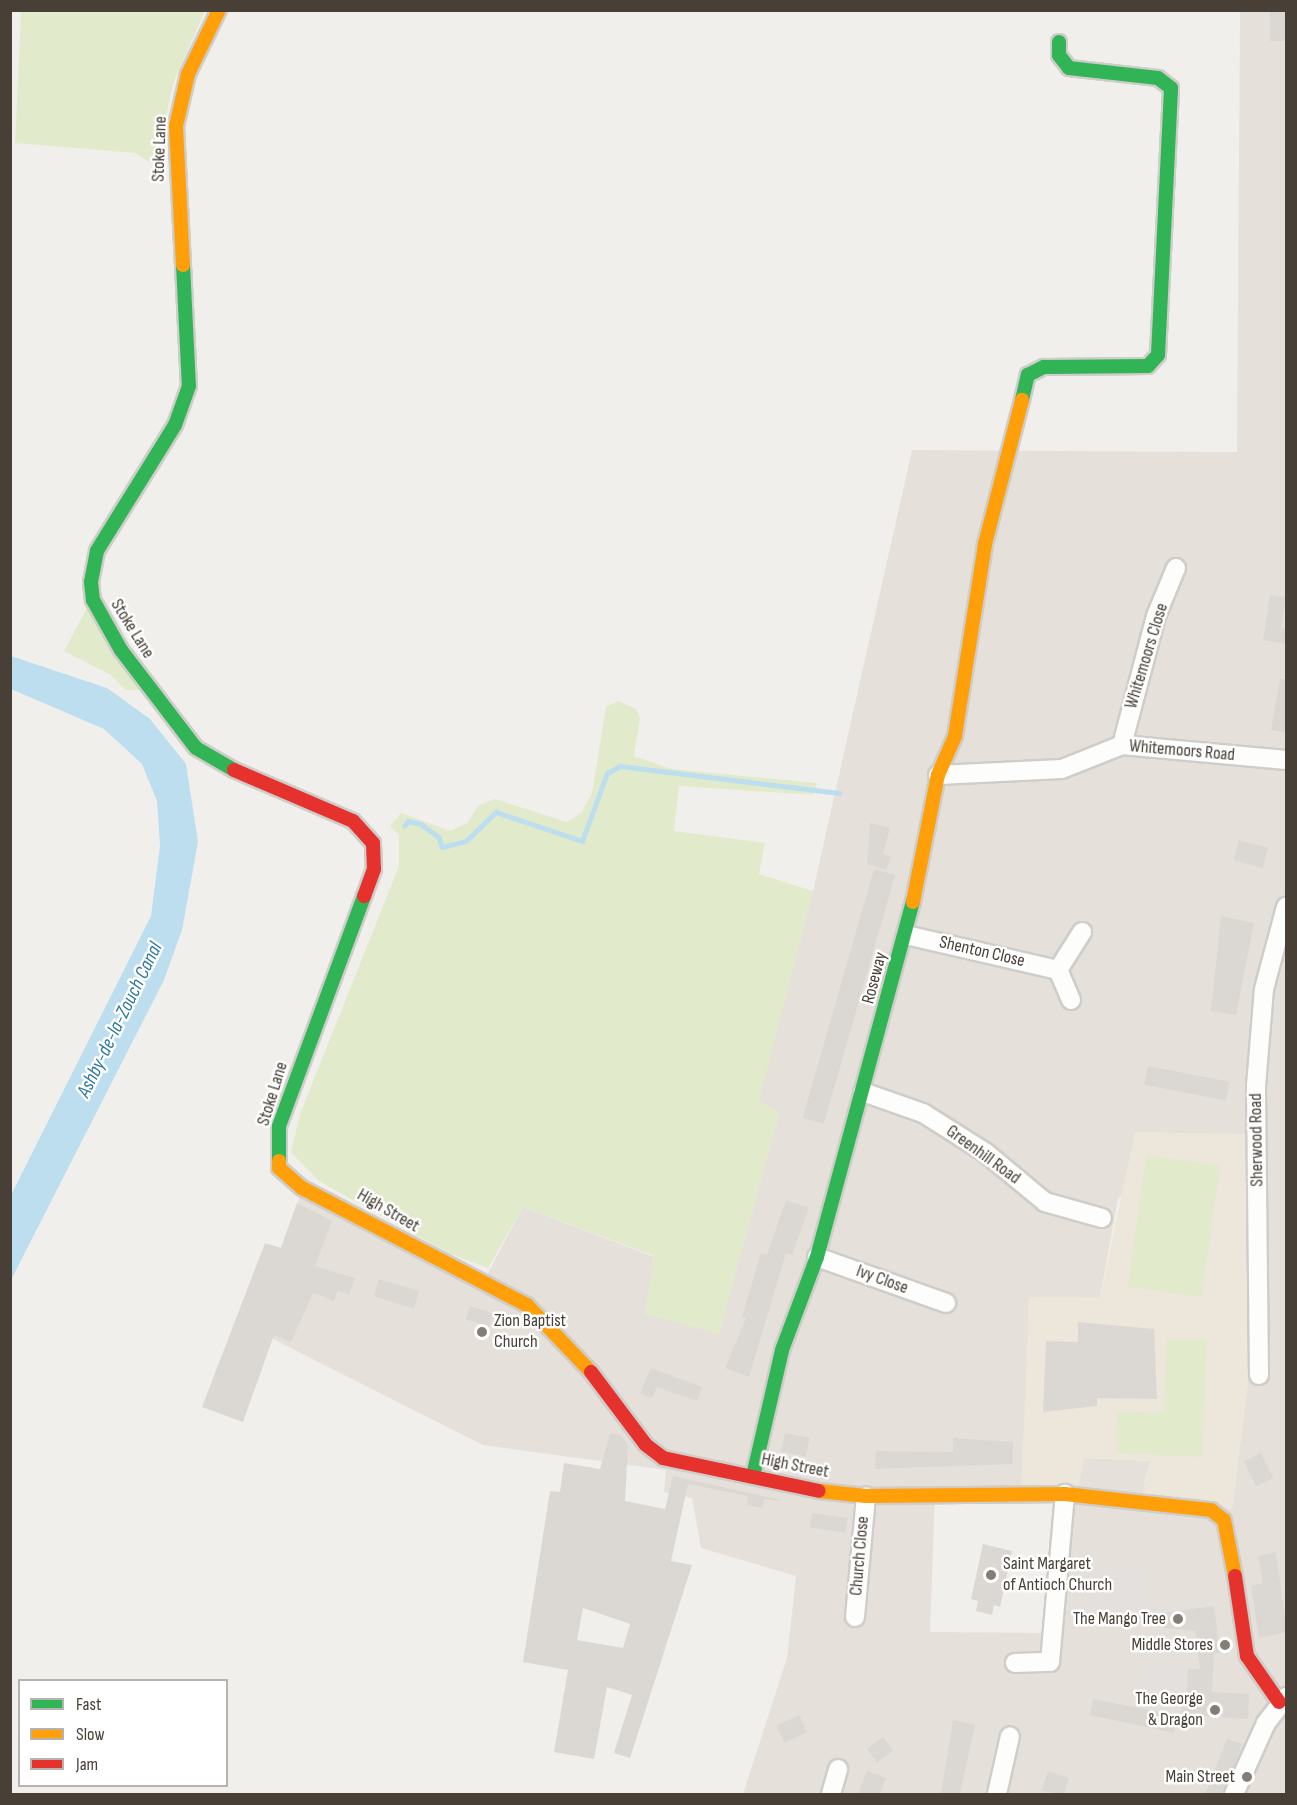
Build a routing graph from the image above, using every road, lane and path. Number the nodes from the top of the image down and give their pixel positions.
1 (219, 10) edge
2 (1059, 42) dead end
3 (1176, 568) dead end
4 (1122, 745) junction
5 (1287, 760) edge
6 (938, 775) junction
7 (1287, 907) edge
8 (1082, 932) dead end
9 (906, 935) junction
10 (1058, 969) junction
11 (1071, 1000) dead end
12 (863, 1092) junction
13 (277, 1155) joint
14 (1102, 1218) dead end
15 (817, 1257) junction
16 (949, 1304) dead end
17 (1259, 1375) dead end
18 (753, 1476) junction
19 (1065, 1494) junction
20 (866, 1496) junction
21 (855, 1617) dead end
22 (1015, 1663) dead end
23 (1283, 1699) edge
24 (1010, 1736) dead end
25 (838, 1769) dead end
26 (831, 1794) edge
27 (997, 1794) edge
28 (1234, 1794) edge

1 - 13 street, Stoke Lane
2 - 6 street, Roseway
3 - 4 street, Whitemoors Close
4 - 5 street, Whitemoors Road
4 - 6 street, Whitemoors Road
6 - 9 street, Roseway
7 - 17 street, Sherwood Road
8 - 10 street
9 - 10 street, Shenton Close
9 - 12 street, Roseway
10 - 11 street
12 - 14 street, Greenhill Road
12 - 15 street, Roseway
13 - 18 street, High Street
15 - 16 street, Ivy Close
15 - 18 street, Roseway
18 - 20 street, High Street
19 - 20 street, High Street
19 - 22 street
19 - 23 street, High Street
20 - 21 street, Church Close
23 - 28 street
24 - 27 street
25 - 26 street

